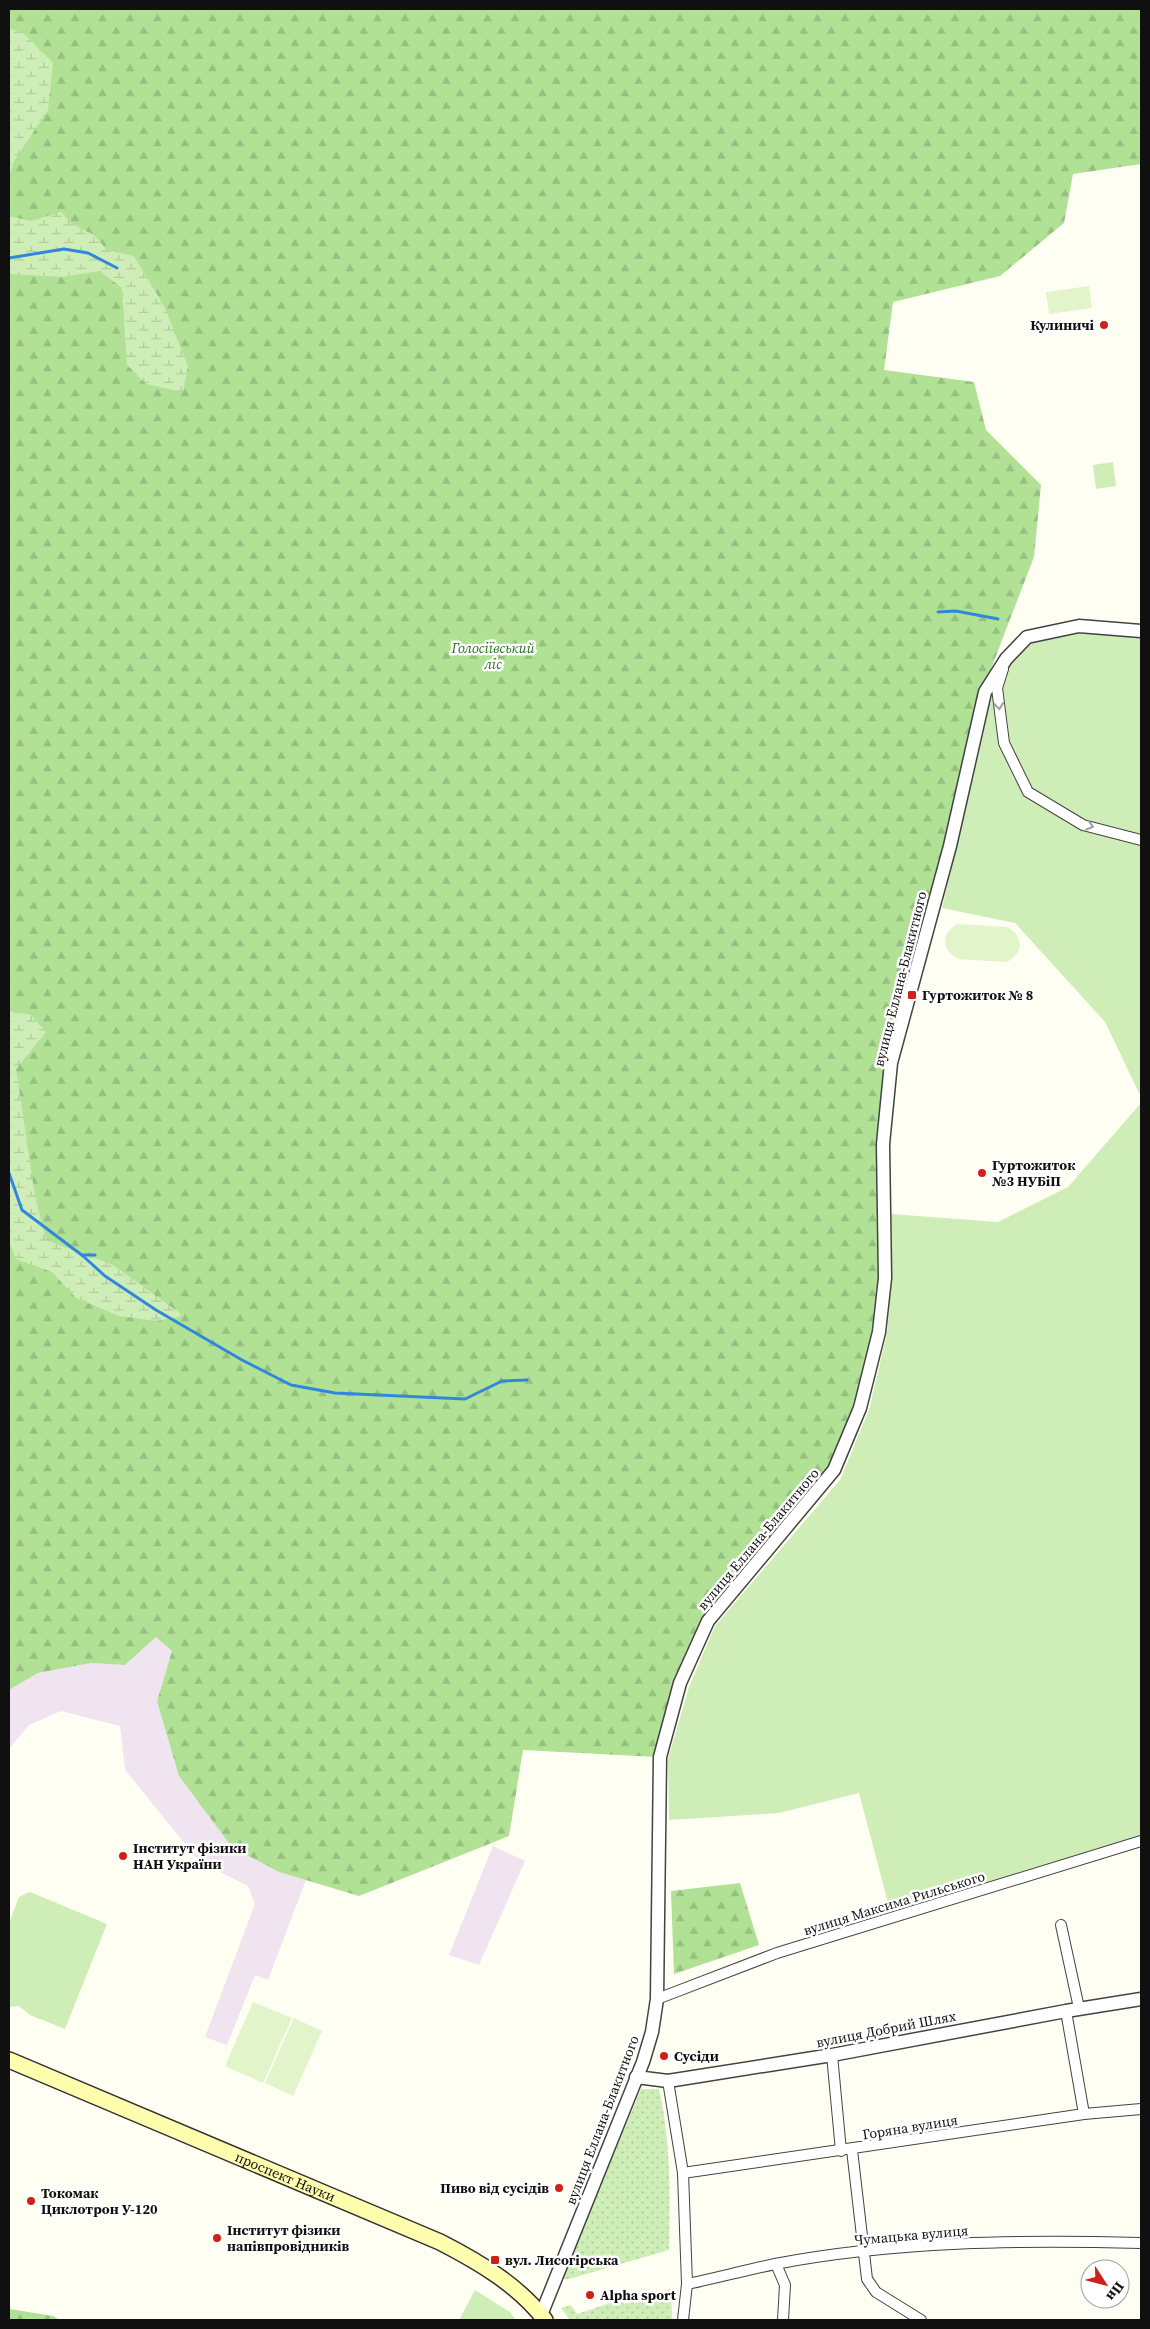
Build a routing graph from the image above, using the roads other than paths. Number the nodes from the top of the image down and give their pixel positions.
1 (1141, 631) edge
2 (1006, 659) junction
3 (1141, 840) edge
4 (1141, 1841) edge
5 (1061, 1925) dead end
6 (657, 1999) junction
7 (1141, 1999) edge
8 (1072, 2010) junction
9 (832, 2055) junction
10 (9, 2060) edge
11 (636, 2077) junction
12 (668, 2081) junction
13 (1141, 2109) edge
14 (1084, 2114) junction
15 (846, 2150) junction
16 (683, 2173) junction
17 (1141, 2243) edge
18 (863, 2252) junction
19 (776, 2264) junction
20 (687, 2284) junction
21 (541, 2318) edge
22 (683, 2320) edge
23 (784, 2320) edge
24 (921, 2320) edge

1 - 2 street, вулиця Еллана-Блакитного
2 -> 3 street
2 - 6 street, вулиця Еллана-Блакитного
4 - 6 street, вулиця Максима Рильського
5 - 8 street
6 - 11 street, вулиця Еллана-Блакитного
7 - 8 street, вулиця Добрий Шлях
8 - 9 street, вулиця Добрий Шлях
8 - 14 street
9 - 12 street, вулиця Добрий Шлях
9 - 15 street
10 - 21 main road, проспект Науки
11 - 12 street, вулиця Добрий Шлях
11 - 21 street, вулиця Еллана-Блакитного
12 - 16 street
13 - 14 street, Горяна вулиця
14 - 15 street, Горяна вулиця
15 - 16 street, Горяна вулиця
15 - 18 street
16 - 20 street
17 - 18 street, Чумацька вулиця
18 - 19 street, Чумацька вулиця
18 - 24 street
19 - 20 street, Чумацька вулиця
19 - 23 street
20 - 22 street

